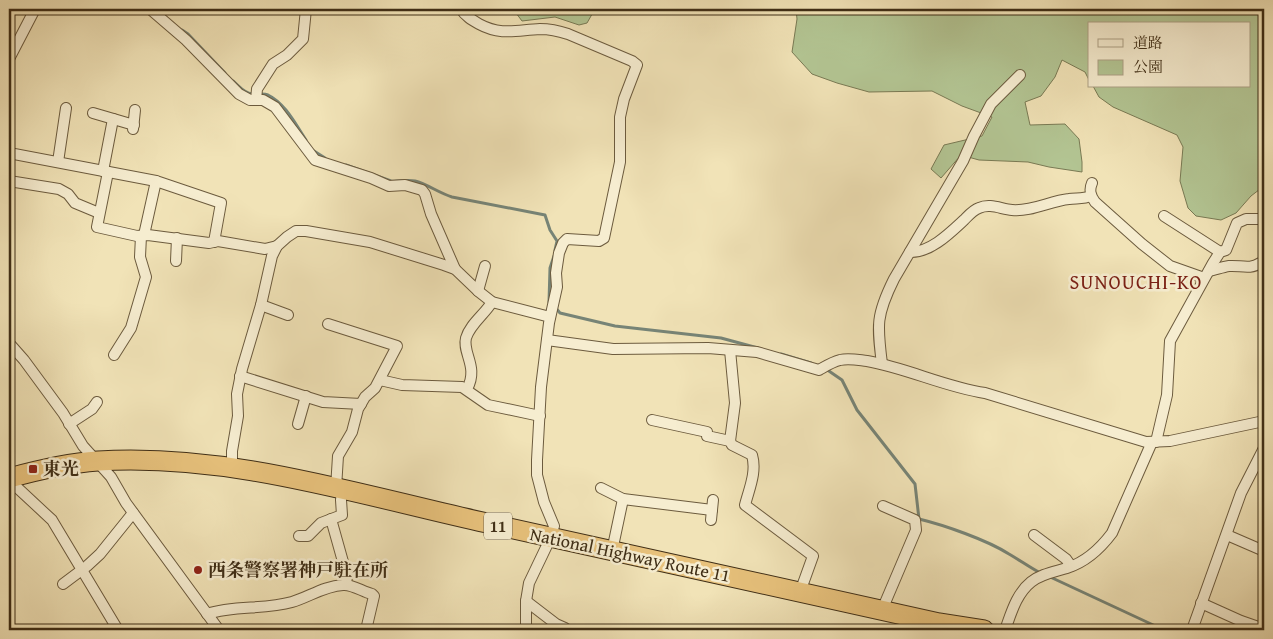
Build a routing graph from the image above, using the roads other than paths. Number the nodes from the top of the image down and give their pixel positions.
1 (35, 9) edge
2 (150, 9) edge
3 (306, 9) edge
4 (462, 9) edge
5 (9, 59) edge
6 (1020, 75) dead end
7 (256, 100) junction
8 (66, 108) dead end
9 (135, 110) dead end
10 (93, 113) dead end
11 (113, 119) junction
12 (9, 153) edge
13 (58, 162) junction
14 (106, 171) junction
15 (9, 181) edge
16 (156, 181) junction
17 (1092, 183) dead end
18 (1091, 196) junction
19 (99, 213) junction
20 (1164, 216) dead end
21 (1264, 219) edge
22 (142, 235) junction
23 (177, 238) junction
24 (214, 242) junction
25 (277, 246) junction
26 (910, 252) junction
27 (1220, 252) junction
28 (176, 261) dead end
29 (1260, 262) dead end
30 (485, 266) dead end
31 (455, 269) junction
32 (1207, 275) junction
33 (478, 291) junction
34 (492, 302) junction
35 (261, 305) junction
36 (288, 315) dead end
37 (550, 317) junction
38 (328, 324) dead end
39 (547, 340) junction
40 (9, 343) edge
41 (730, 350) junction
42 (114, 355) dead end
43 (882, 364) junction
44 (240, 376) junction
45 (380, 380) junction
46 (467, 388) junction
47 (306, 396) junction
48 (97, 402) dead end
49 (362, 404) junction
50 (540, 416) junction
51 (652, 420) dead end
52 (1264, 421) edge
53 (69, 424) junction
54 (298, 424) dead end
55 (730, 442) junction
56 (1154, 442) junction
57 (1264, 448) edge
58 (97, 462) junction
59 (232, 468) junction
60 (9, 479) edge
61 (601, 488) dead end
62 (339, 489) junction
63 (624, 499) junction
64 (883, 506) dead end
65 (712, 510) dead end
66 (134, 512) junction
67 (331, 519) junction
68 (1034, 535) dead end
69 (1227, 535) junction
70 (299, 536) dead end
71 (551, 537) junction
72 (612, 551) junction
73 (1264, 551) edge
74 (1071, 566) junction
75 (82, 569) junction
76 (63, 584) dead end
77 (346, 584) junction
78 (800, 592) junction
79 (526, 602) junction
80 (1201, 603) junction
81 (882, 610) junction
82 (207, 614) junction
83 (566, 628) dead end
84 (1264, 629) edge
85 (118, 630) edge
86 (219, 630) edge
87 (366, 630) edge
88 (526, 630) edge
89 (984, 630) edge
90 (1004, 630) edge
91 (1192, 630) edge

1 - 5 street
2 - 7 street
3 - 7 street
4 - 37 street
6 - 26 street
7 - 31 street
8 - 13 street
9 - 11 street
10 - 11 street
11 - 14 street
12 - 13 street
13 - 14 street
14 - 16 street
14 - 19 street
15 - 19 street
16 - 22 street
16 - 24 street
17 - 18 street
18 - 26 street
18 - 32 street
19 - 22 street
20 - 27 street
21 - 27 street
22 - 23 street
22 - 42 street
23 - 24 street
23 - 28 street
24 - 25 street
25 - 31 street
25 - 35 street
26 - 43 street
27 - 32 street
29 - 32 street
30 - 33 street
31 - 33 street
32 - 56 street
33 - 34 street
34 - 37 street
34 - 46 street
35 - 36 street
35 - 44 street
37 - 39 street
38 - 45 street
39 - 41 street
39 - 50 street
40 - 53 street
41 - 43 street
41 - 55 street
43 - 56 street
44 - 47 street
44 - 59 street
45 - 46 street
45 - 49 street
46 - 50 street
47 - 49 street
47 - 54 street
48 - 53 street
49 - 62 street
50 - 71 street
51 - 55 street
52 - 56 street
53 - 58 street
55 - 78 street
56 - 74 street
57 - 69 street
58 - 59 highway, National Highway Route 11 / 11
58 - 60 highway, National Highway Route 11 / 11
58 - 66 street
59 - 62 highway, National Highway Route 11 / 11
60 - 75 street
61 - 63 street
62 - 67 street
62 - 71 highway, National Highway Route 11 / 11
63 - 65 street
63 - 72 street
64 - 81 street
66 - 75 street
66 - 82 street
67 - 70 street
67 - 77 street
68 - 74 street
69 - 73 street
69 - 80 street
71 - 72 highway, National Highway Route 11 / 11
71 - 79 street
72 - 78 highway, National Highway Route 11 / 11
74 - 90 street
75 - 76 street
75 - 85 street
77 - 82 street
77 - 87 street
78 - 81 highway, National Highway Route 11 / 11
79 - 83 street
79 - 88 street
80 - 84 street
80 - 91 street
81 - 89 highway, National Highway Route 11 / 11
82 - 86 street

